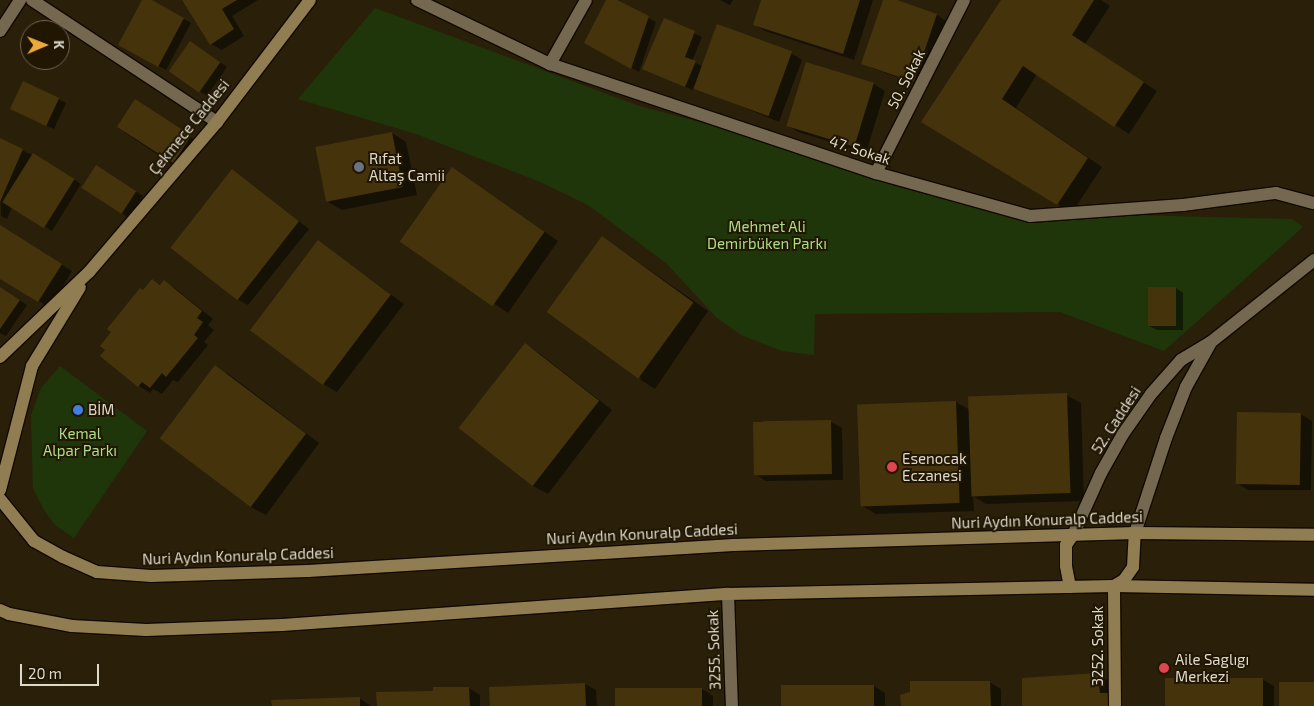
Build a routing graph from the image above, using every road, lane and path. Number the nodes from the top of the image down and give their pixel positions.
1 (20, 0) edge
2 (310, 0) edge
3 (417, 0) edge
4 (586, 0) edge
5 (964, 0) edge
6 (35, 1) edge
7 (0, 32) edge
8 (550, 64) junction
9 (217, 122) junction
10 (876, 172) junction
11 (1314, 203) edge
12 (1314, 260) edge
13 (89, 272) junction
14 (1211, 342) junction
15 (0, 357) edge
16 (0, 490) edge
17 (0, 499) edge
18 (1135, 533) junction
19 (1074, 535) junction
20 (1314, 535) edge
21 (1114, 586) junction
22 (1070, 587) junction
23 (1314, 590) edge
24 (728, 594) junction
25 (0, 610) edge
26 (732, 706) edge
27 (1114, 706) edge

1 - 7 street
2 - 9 street, Çekmece Caddesi
3 - 8 street, 47. Sokak
4 - 8 street
5 - 10 street, 50. Sokak
6 - 9 street
8 - 10 street, 47. Sokak
9 - 13 street, Çekmece Caddesi
10 - 11 street, 47. Sokak
12 - 14 street, 52. Caddesi
13 - 15 street, Çekmece Caddesi
13 - 16 street, Çekmece Caddesi
14 - 18 street, 52. Caddesi
14 - 19 street, 52. Caddesi
17 - 19 street, Nuri Aydın Konuralp Caddesi
18 - 19 street, Nuri Aydın Konuralp Caddesi
18 - 20 street, Nuri Aydın Konuralp Caddesi
18 - 21 street
19 - 22 street
21 - 22 street
21 - 23 street
21 - 27 street, 3252. Sokak
22 - 24 street
24 - 25 street
24 - 26 street, 3255. Sokak

